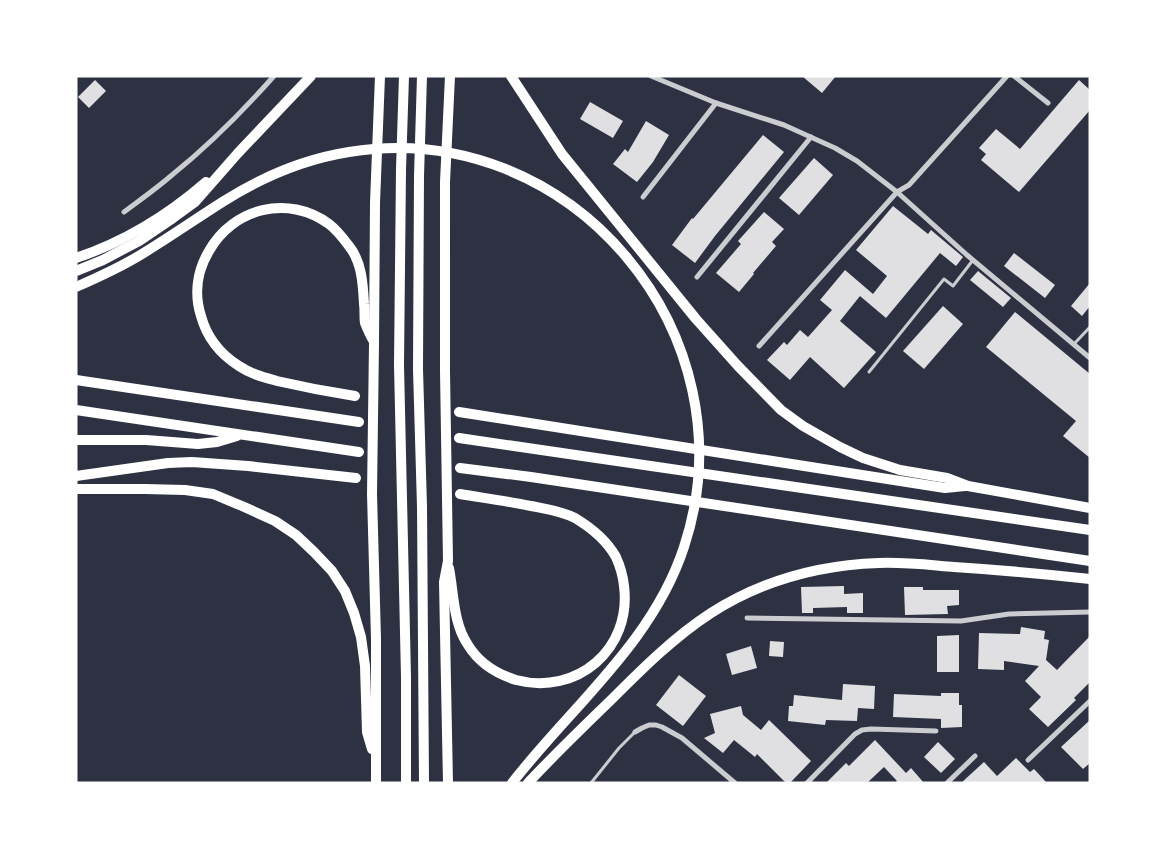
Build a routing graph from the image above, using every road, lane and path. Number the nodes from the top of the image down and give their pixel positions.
1 (274, 76) edge
2 (311, 76) edge
3 (380, 76) edge
4 (404, 76) edge
5 (422, 76) edge
6 (450, 76) edge
7 (511, 76) edge
8 (651, 76) edge
9 (1007, 76) edge
10 (1014, 76) edge
11 (716, 103) junction
12 (1048, 103) dead end
13 (812, 137) junction
14 (238, 153) junction
15 (897, 192) junction
16 (643, 197) dead end
17 (124, 212) dead end
18 (76, 258) edge
19 (973, 260) junction
20 (76, 270) edge
21 (697, 277) dead end
22 (76, 287) edge
23 (1090, 327) edge
24 (374, 343) junction
25 (1073, 344) junction
26 (759, 346) dead end
27 (1090, 358) edge
28 (869, 372) dead end
29 (76, 380) edge
30 (355, 396) dead end
31 (76, 410) edge
32 (458, 412) dead end
33 (359, 422) dead end
34 (241, 434) junction
35 (459, 438) dead end
36 (76, 440) edge
37 (360, 452) dead end
38 (460, 468) dead end
39 (76, 476) edge
40 (356, 478) dead end
41 (968, 486) junction
42 (76, 490) edge
43 (460, 494) dead end
44 (1090, 508) edge
45 (1090, 530) edge
46 (448, 561) junction
47 (1090, 561) edge
48 (1090, 579) edge
49 (1090, 612) edge
50 (747, 618) dead end
51 (1090, 701) edge
52 (936, 731) dead end
53 (635, 732) joint
54 (975, 756) dead end
55 (1028, 760) dead end
56 (376, 764) junction
57 (376, 783) edge
58 (406, 783) edge
59 (424, 783) edge
60 (448, 783) edge
61 (512, 783) edge
62 (528, 783) edge
63 (591, 783) edge
64 (735, 783) edge
65 (807, 783) edge
66 (947, 783) edge

1 - 17 street
2 - 14 highway
3 - 24 highway
4 - 58 highway
5 - 59 highway
6 - 46 highway
7 - 41 highway
8 - 11 street
9 - 15 street
10 - 12 street
11 - 13 street
11 - 16 street
13 - 15 street
13 - 21 street
14 - 18 highway
14 - 20 highway
15 - 19 street
15 - 26 street
19 - 25 street
19 - 28 lane
22 - 61 highway
23 - 25 lane
24 - 30 highway
24 - 56 highway
25 - 27 street
29 - 33 highway
31 - 34 highway
32 - 41 highway
34 - 36 highway
34 - 37 highway
35 - 45 highway
38 - 47 highway
39 - 40 highway
41 - 44 highway
42 - 56 highway
43 - 46 highway
46 - 60 highway
48 - 62 highway
49 - 50 street
51 - 55 street
52 - 65 street
53 - 63 lane
53 - 64 street
54 - 66 street
56 - 57 highway

